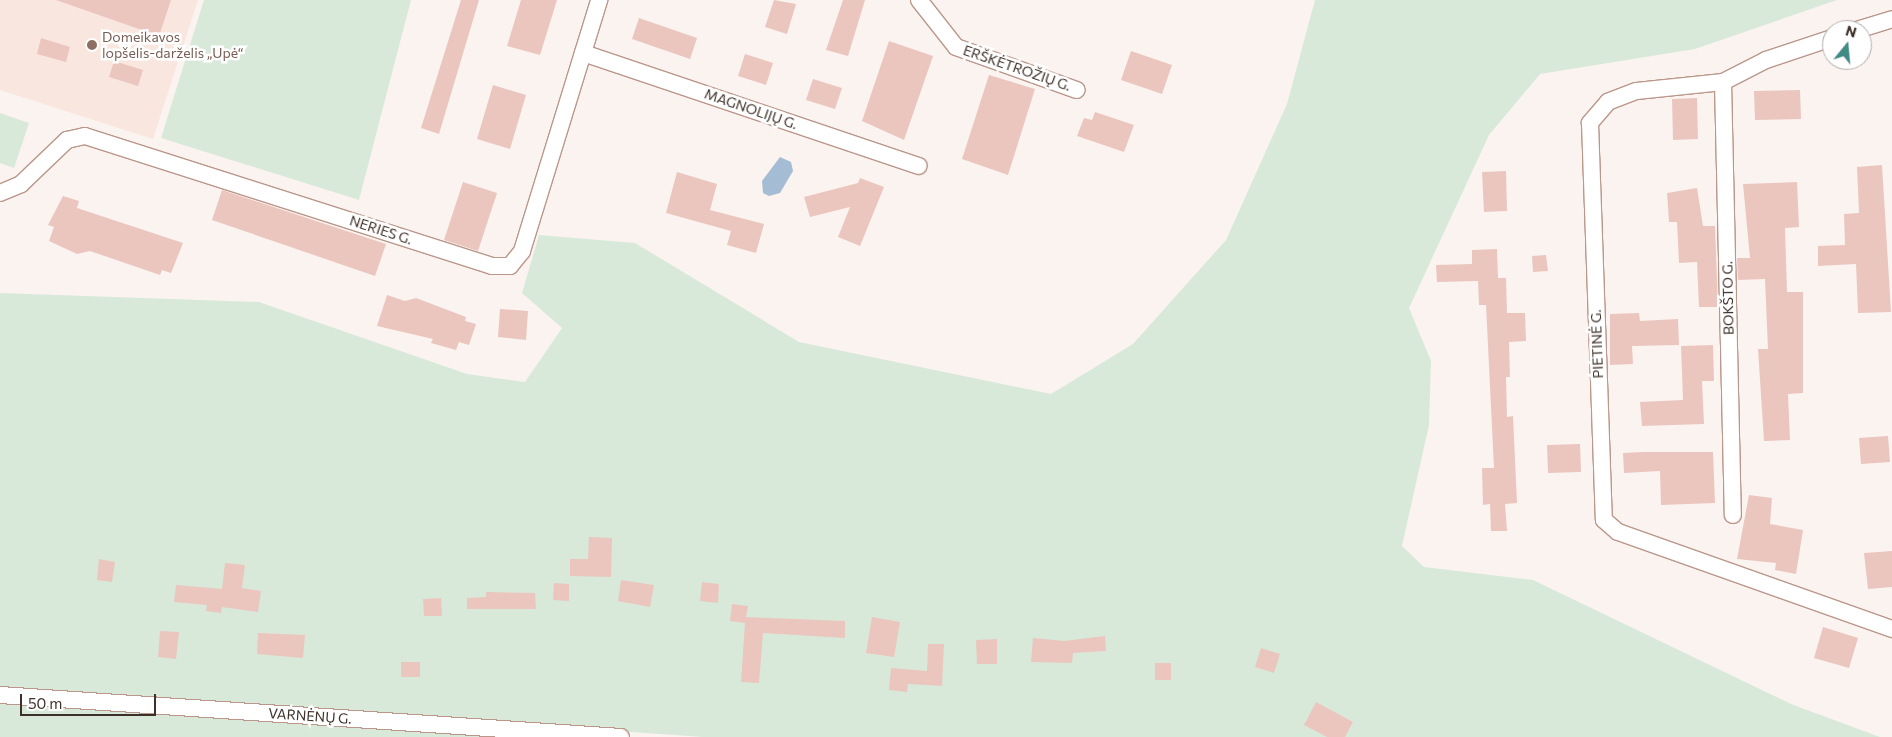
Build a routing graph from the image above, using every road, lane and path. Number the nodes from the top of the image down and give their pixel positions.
1 (599, 0) edge
2 (919, 0) edge
3 (1892, 19) edge
4 (1872, 25) edge
5 (1822, 41) edge
6 (584, 53) junction
7 (1722, 82) junction
8 (1078, 90) dead end
9 (918, 166) dead end
10 (0, 193) edge
11 (1733, 515) dead end
12 (1892, 629) edge
13 (0, 696) edge
14 (621, 737) edge

1 - 6 street, NERIES G.
2 - 8 street, ERŠKĖTROŽIŲ G.
3 - 4 street
5 - 7 street, PIETINĖ G.
6 - 9 street, MAGNOLIJŲ G.
6 - 10 street, NERIES G.
7 - 11 street, BOKŠTO G.
7 - 12 street, PIETINĖ G.
13 - 14 street, VARNĖNŲ G.

